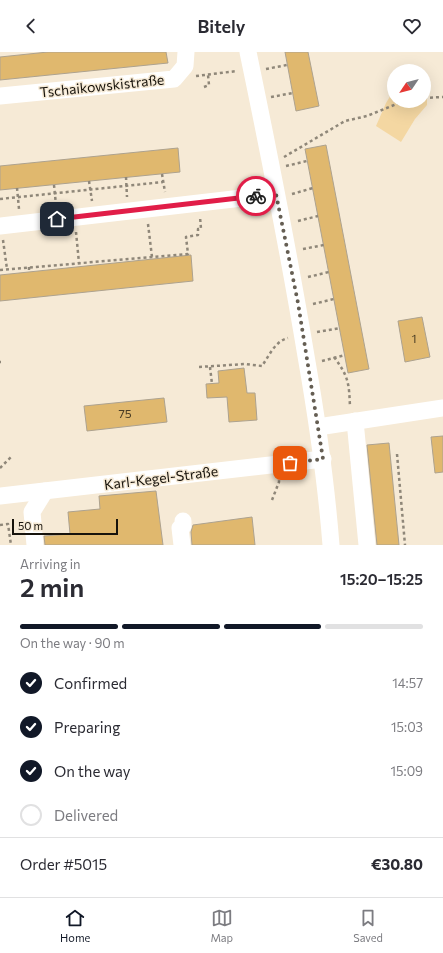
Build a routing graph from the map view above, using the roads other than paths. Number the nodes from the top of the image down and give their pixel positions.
1 (186, 52) edge
2 (248, 52) edge
3 (0, 96) edge
4 (284, 194) junction
5 (1, 226) edge
6 (443, 408) edge
7 (353, 421) junction
8 (318, 427) junction
9 (323, 459) junction
10 (45, 491) junction
11 (0, 496) edge
12 (183, 521) dead end
13 (35, 545) edge
14 (182, 545) edge
15 (331, 545) edge
16 (367, 545) edge

1 - 3 street, Tschaikowskistraße
2 - 4 street
4 - 5 street
4 - 8 street
6 - 7 street
7 - 8 street
7 - 16 street
8 - 9 street
9 - 10 street, Karl-Kegel-Straße
9 - 15 street
10 - 11 street, Karl-Kegel-Straße
10 - 13 street
12 - 14 street

